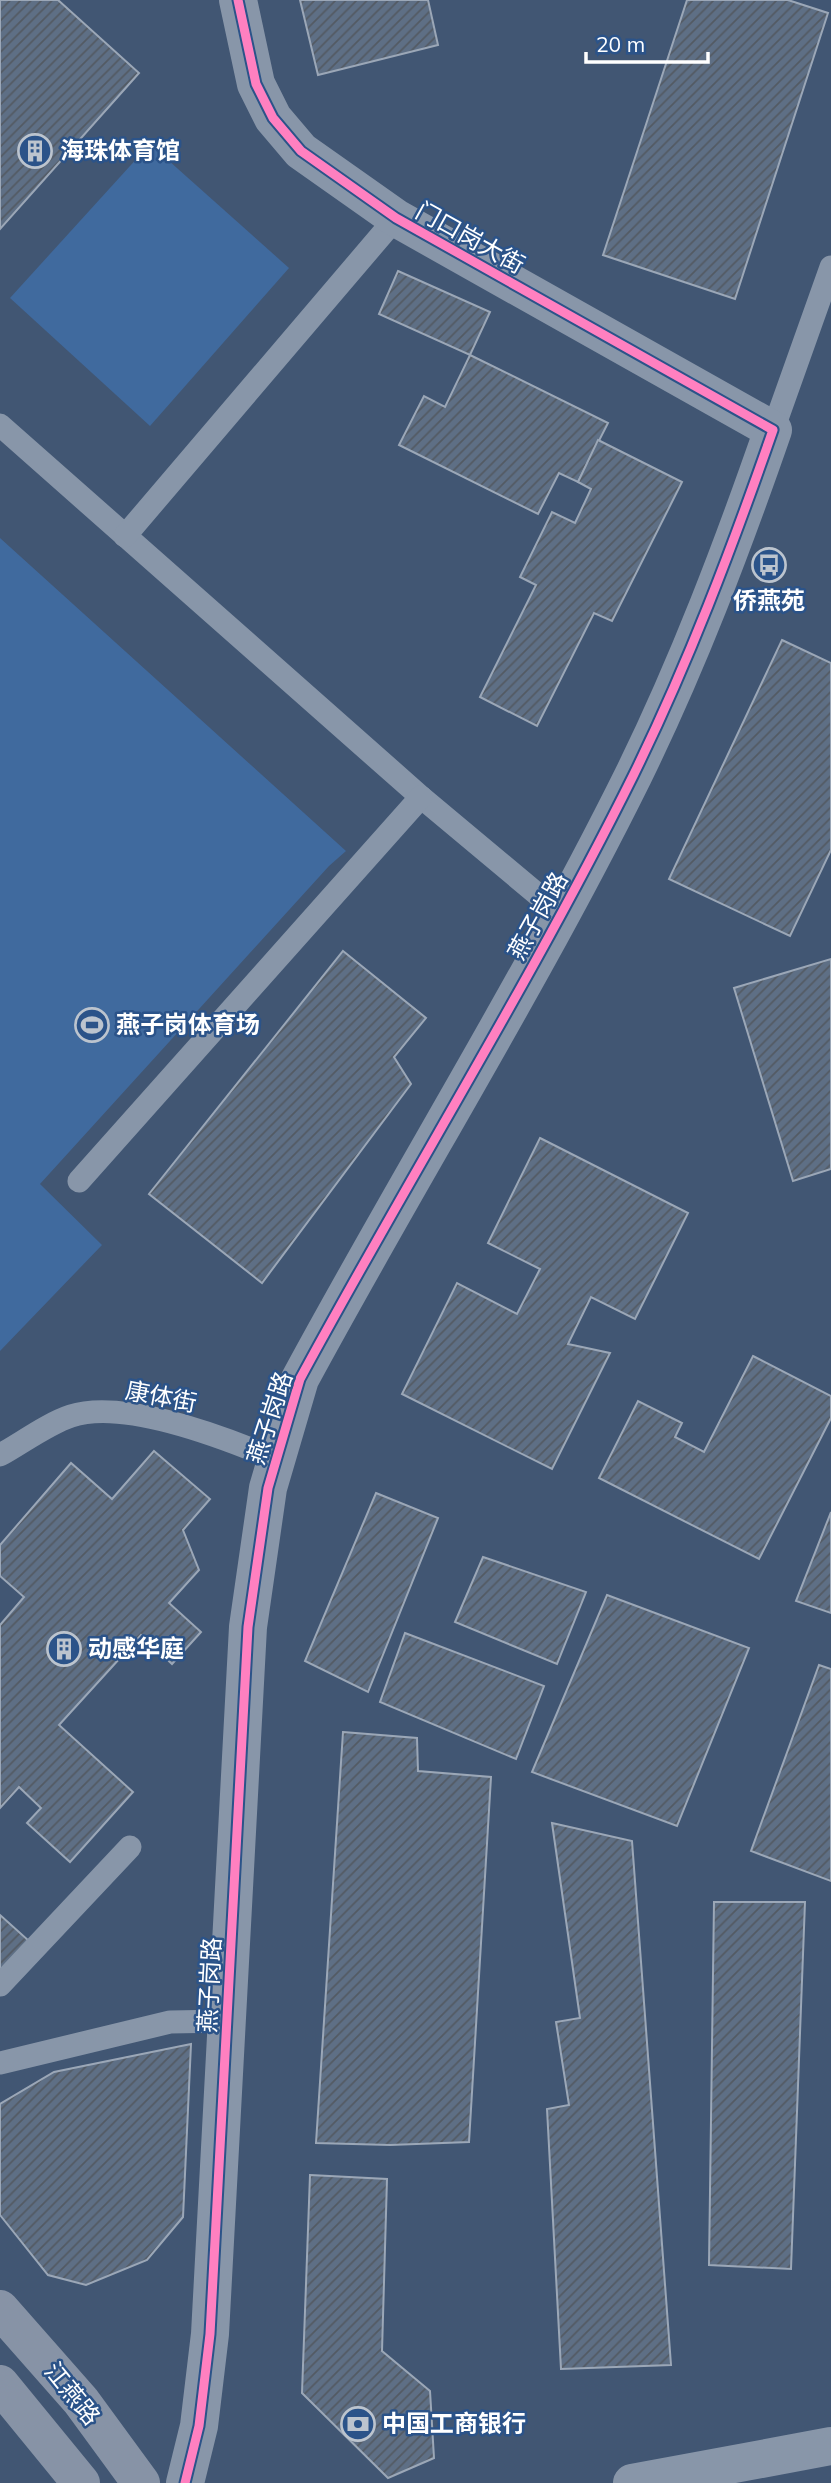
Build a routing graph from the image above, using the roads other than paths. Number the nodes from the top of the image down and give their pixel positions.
1 (238, 0) edge
2 (396, 218) junction
3 (831, 267) edge
4 (0, 425) edge
5 (773, 430) junction
6 (125, 536) junction
7 (421, 797) junction
8 (561, 914) junction
9 (79, 1181) dead end
10 (0, 1455) edge
11 (275, 1459) junction
12 (130, 1847) dead end
13 (0, 1985) edge
14 (227, 2021) junction
15 (0, 2063) edge
16 (0, 2309) edge
17 (0, 2384) edge
18 (831, 2446) edge
19 (81, 2483) edge
20 (141, 2483) edge
21 (184, 2483) edge
22 (632, 2483) edge

1 - 2 street, 门口岗大街
2 - 5 street, 门口岗大街
2 - 6 lane
3 - 5 lane
4 - 6 lane
5 - 8 street, 燕子岗路
6 - 7 lane
7 - 8 lane
7 - 9 lane
8 - 11 street, 燕子岗路
10 - 11 lane, 康体街
11 - 14 street, 燕子岗路
12 - 13 lane
14 - 15 lane
14 - 21 street, 燕子岗路
16 - 20 main road, 江燕路
17 - 19 main road, 江燕路
18 - 22 street

